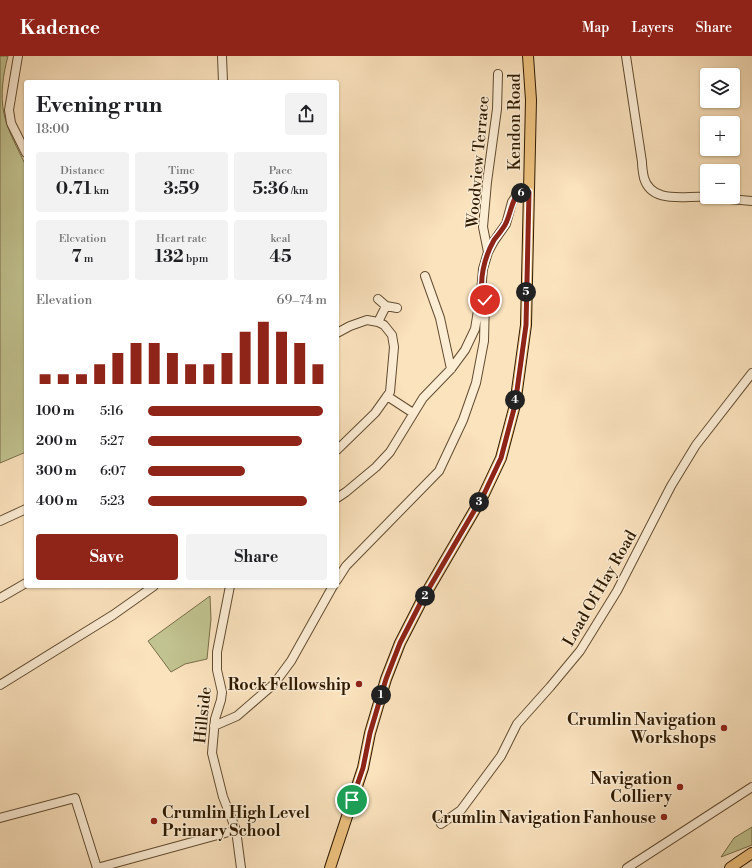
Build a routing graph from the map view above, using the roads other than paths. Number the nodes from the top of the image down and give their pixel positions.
1 (18, 56) edge
2 (222, 56) edge
3 (528, 56) edge
4 (626, 56) edge
5 (498, 74) dead end
6 (223, 80) edge
7 (24, 149) edge
8 (529, 192) junction
9 (700, 197) edge
10 (740, 200) edge
11 (752, 201) edge
12 (488, 252) junction
13 (425, 276) dead end
14 (481, 292) junction
15 (378, 300) dead end
16 (386, 306) junction
17 (397, 308) dead end
18 (378, 322) junction
19 (339, 333) edge
20 (451, 369) junction
21 (752, 373) edge
22 (388, 396) junction
23 (413, 413) junction
24 (339, 448) edge
25 (339, 497) edge
26 (24, 510) edge
27 (0, 521) edge
28 (339, 576) edge
29 (24, 584) edge
30 (151, 588) edge
31 (230, 588) edge
32 (332, 588) edge
33 (0, 598) edge
34 (0, 685) edge
35 (214, 726) junction
36 (752, 787) edge
37 (0, 818) edge
38 (441, 824) dead end
39 (236, 830) junction
40 (752, 853) edge
41 (97, 868) edge
42 (241, 868) edge
43 (330, 868) edge
44 (627, 868) edge
45 (730, 868) edge

1 - 7 street
2 - 6 street
3 - 8 main road, Kendon Road
4 - 9 street
5 - 12 street, Woodview Terrace
8 - 12 street
8 - 43 main road, Kendon Road
10 - 11 street
12 - 14 street
13 - 20 street
14 - 20 street
14 - 28 street
15 - 16 street
16 - 17 street
16 - 18 street
18 - 19 street
18 - 22 street
20 - 23 street
21 - 38 street, Load Of Hay Road
22 - 23 street
22 - 24 street
23 - 25 street
26 - 27 street
29 - 33 street
30 - 34 street
31 - 35 street, Hillside
32 - 35 street
35 - 39 street, Hillside
36 - 44 street
37 - 41 street
39 - 41 street
39 - 42 street, Hillside
40 - 45 main road

